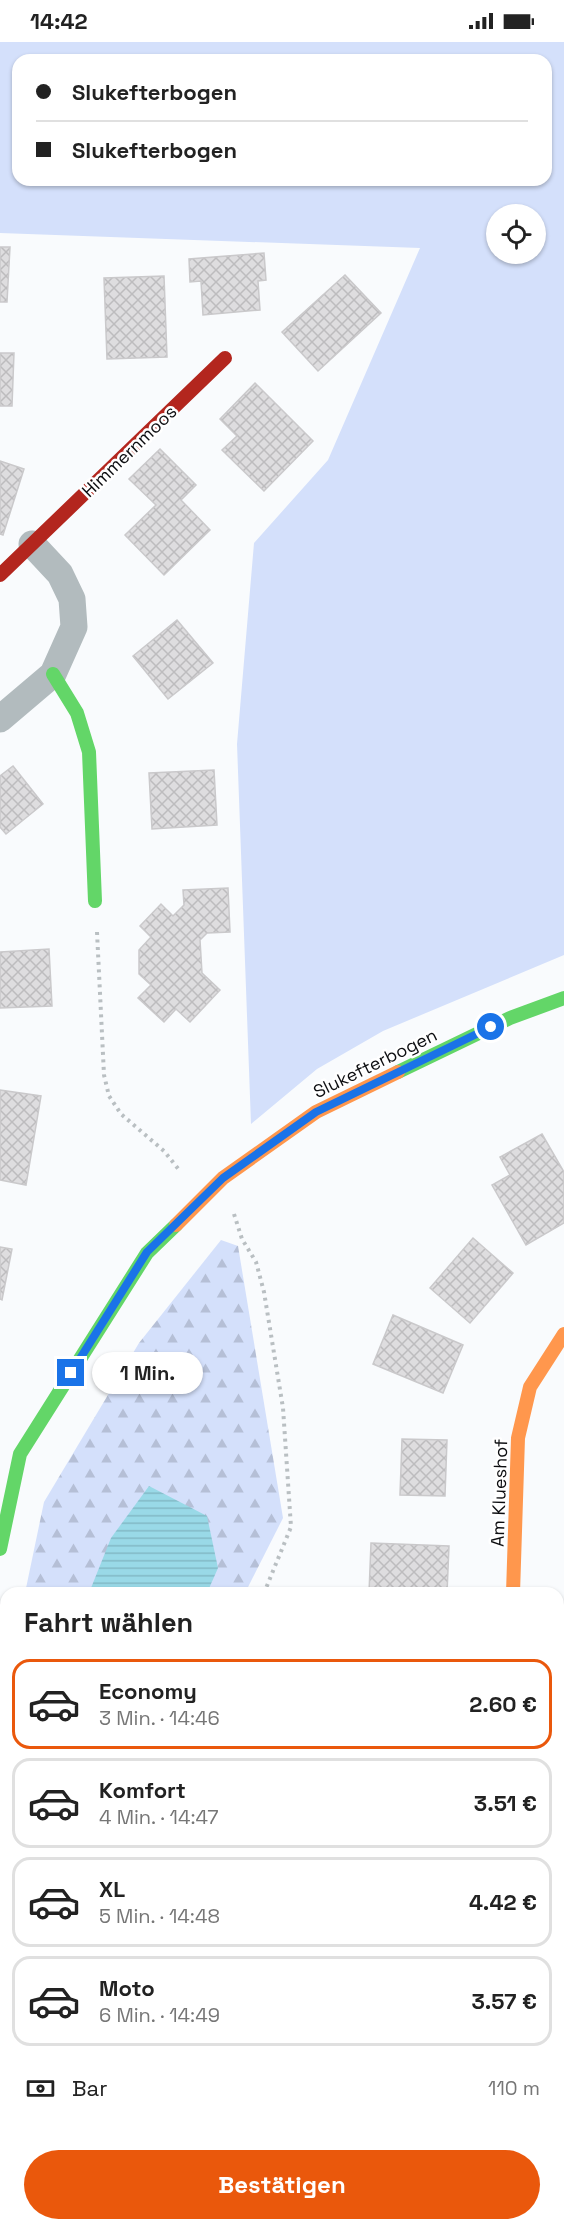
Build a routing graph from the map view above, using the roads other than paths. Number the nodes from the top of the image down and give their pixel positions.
1 (225, 358) dead end
2 (32, 544) junction
3 (0, 575) edge
4 (54, 674) junction
5 (0, 719) edge
6 (95, 901) road end
7 (564, 998) edge
8 (564, 1334) edge
9 (10, 1452) edge
10 (0, 1549) edge
11 (513, 1587) edge

1 - 2 street, Himmernmoos
2 - 3 street, Himmernmoos
2 - 4 street
4 - 5 street
4 - 6 street
7 - 9 street, Slukefterbogen
8 - 11 street, Am Klueshof
9 - 10 street, Slukefterbogen

